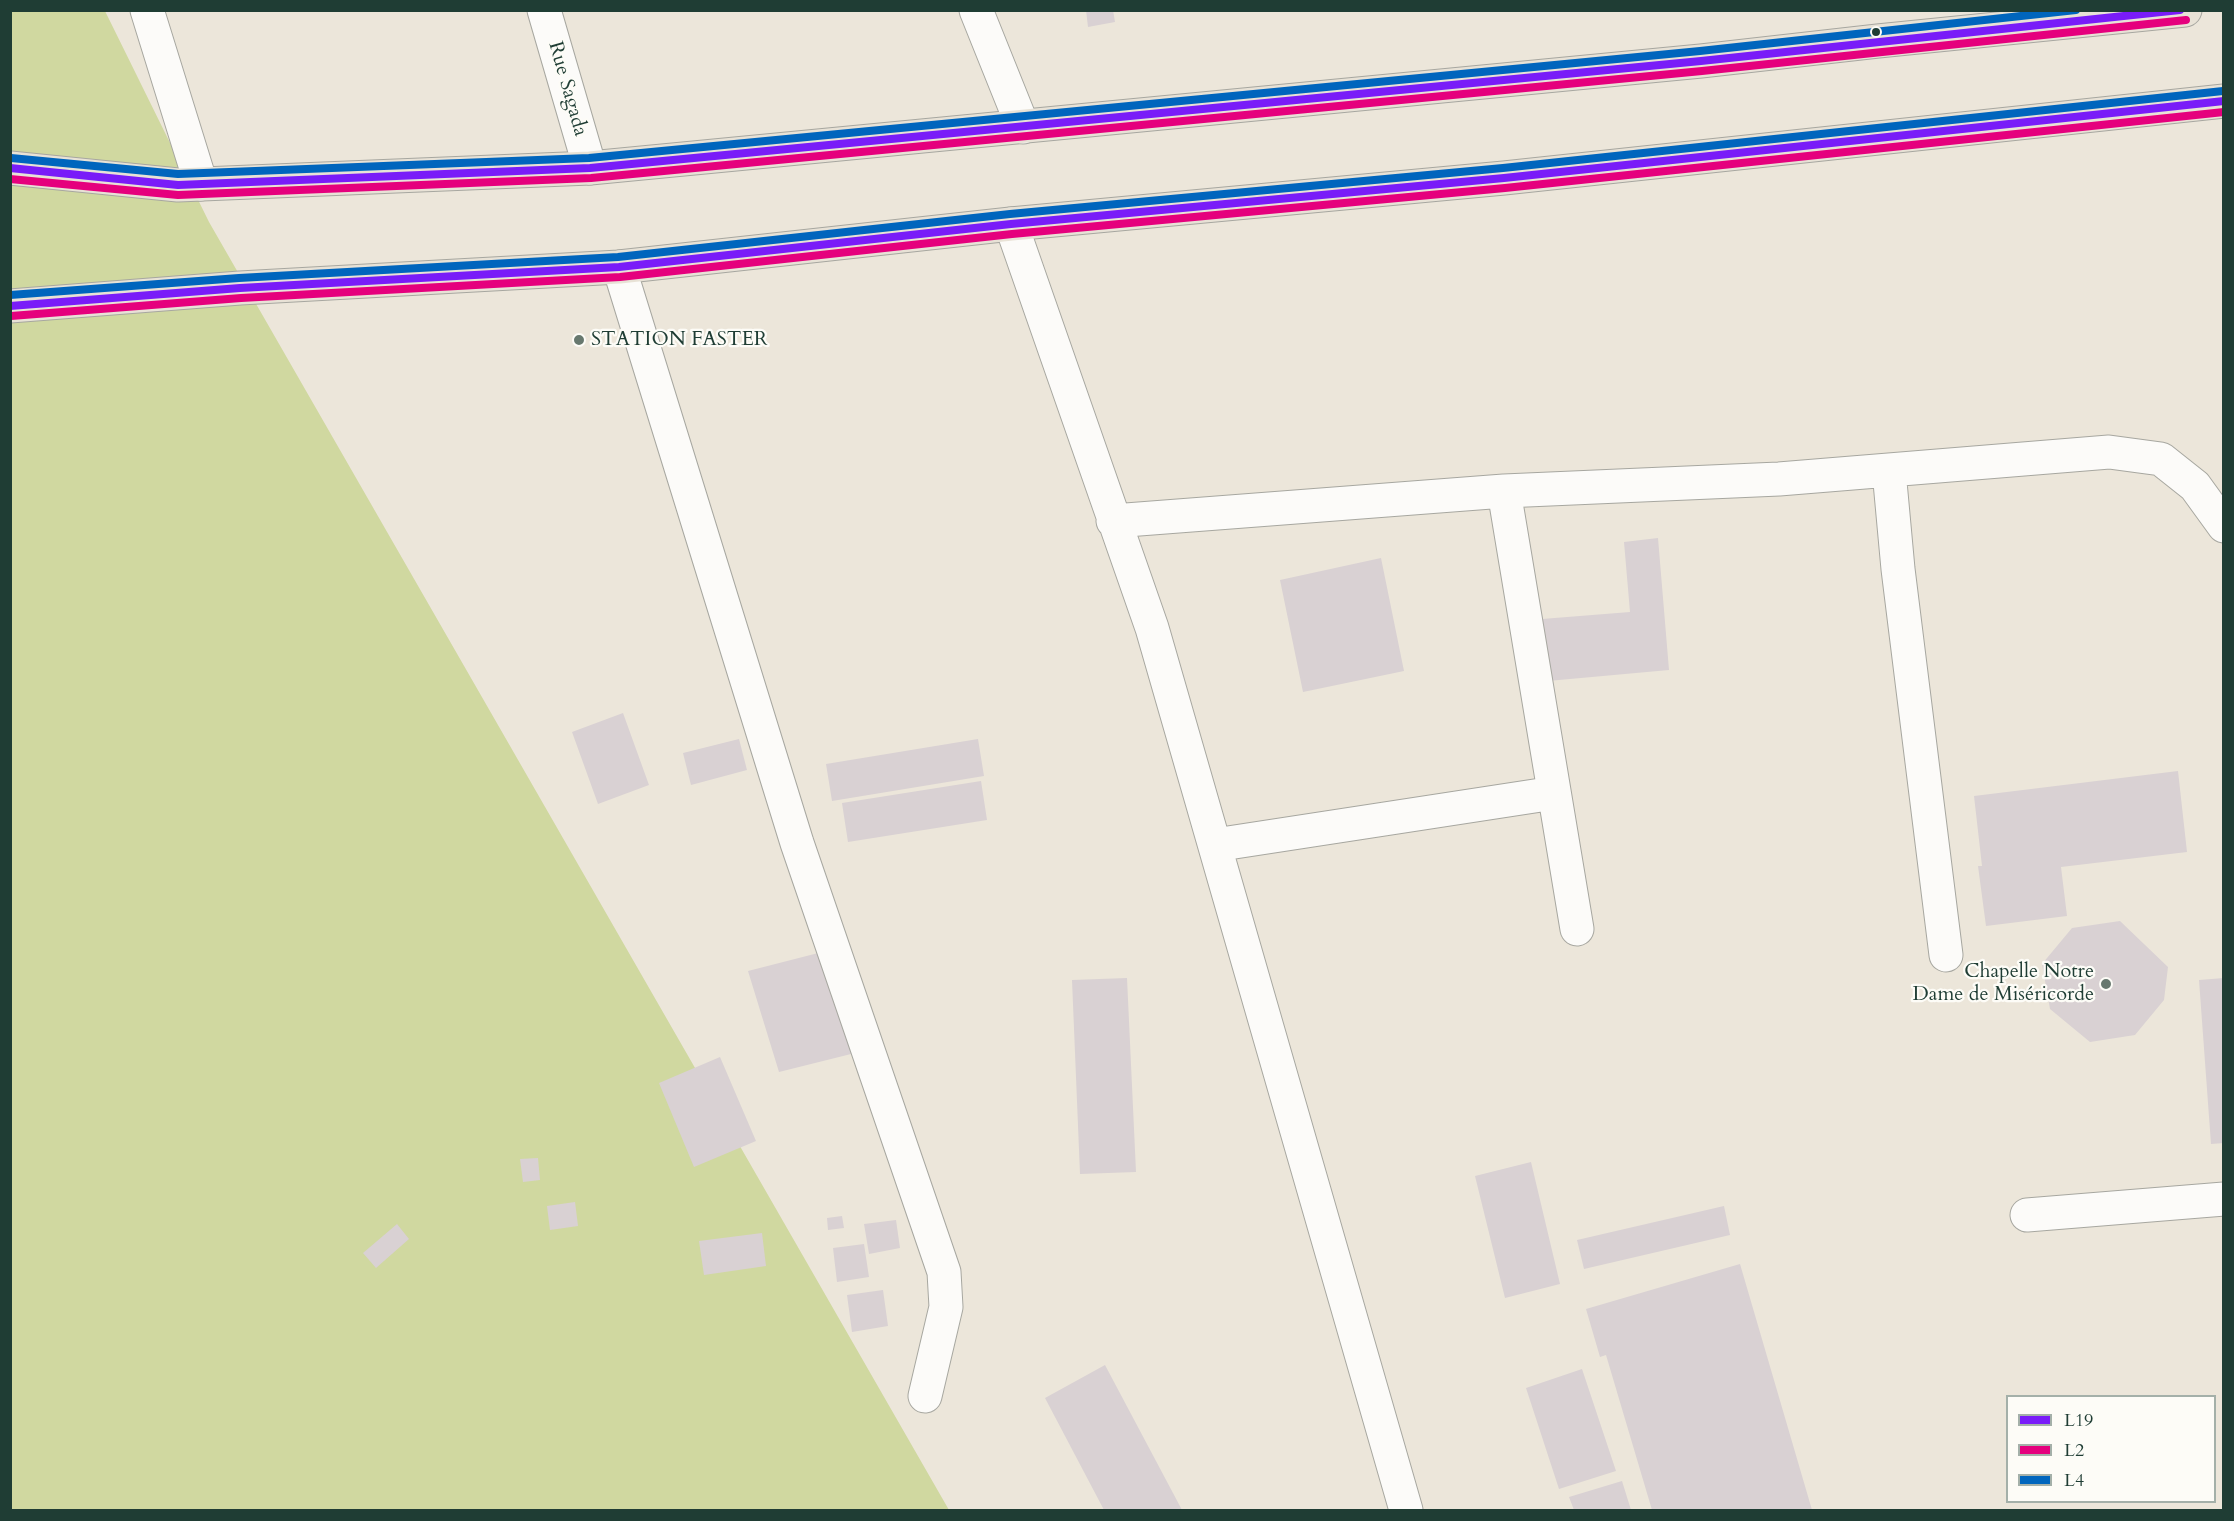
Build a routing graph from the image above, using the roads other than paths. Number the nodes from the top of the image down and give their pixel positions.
1 (147, 10) edge
2 (544, 10) edge
3 (976, 10) edge
4 (2186, 10) edge
5 (2126, 14) edge
6 (2223, 101) edge
7 (1023, 127) junction
8 (10, 168) edge
9 (590, 168) junction
10 (201, 184) junction
11 (1011, 224) junction
12 (619, 267) junction
13 (10, 306) edge
14 (1889, 471) junction
15 (1503, 491) junction
16 (1113, 521) junction
17 (2223, 526) edge
18 (1554, 793) junction
19 (1215, 845) junction
20 (1577, 929) dead end
21 (1946, 955) dead end
22 (2223, 1199) edge
23 (2027, 1215) dead end
24 (925, 1396) dead end
25 (1406, 1510) edge

1 - 10 street
2 - 9 street, Rue Sagada
3 - 7 street
4 - 5 highway
5 - 7 highway
6 - 11 highway
7 - 9 highway
8 - 10 highway
9 - 10 highway
11 - 12 highway
11 - 16 street
12 - 13 highway
12 - 24 street
14 - 15 street
14 - 17 street
14 - 21 street
15 - 16 street
15 - 18 street
16 - 19 street
18 - 19 street
18 - 20 street
19 - 25 street
22 - 23 street

